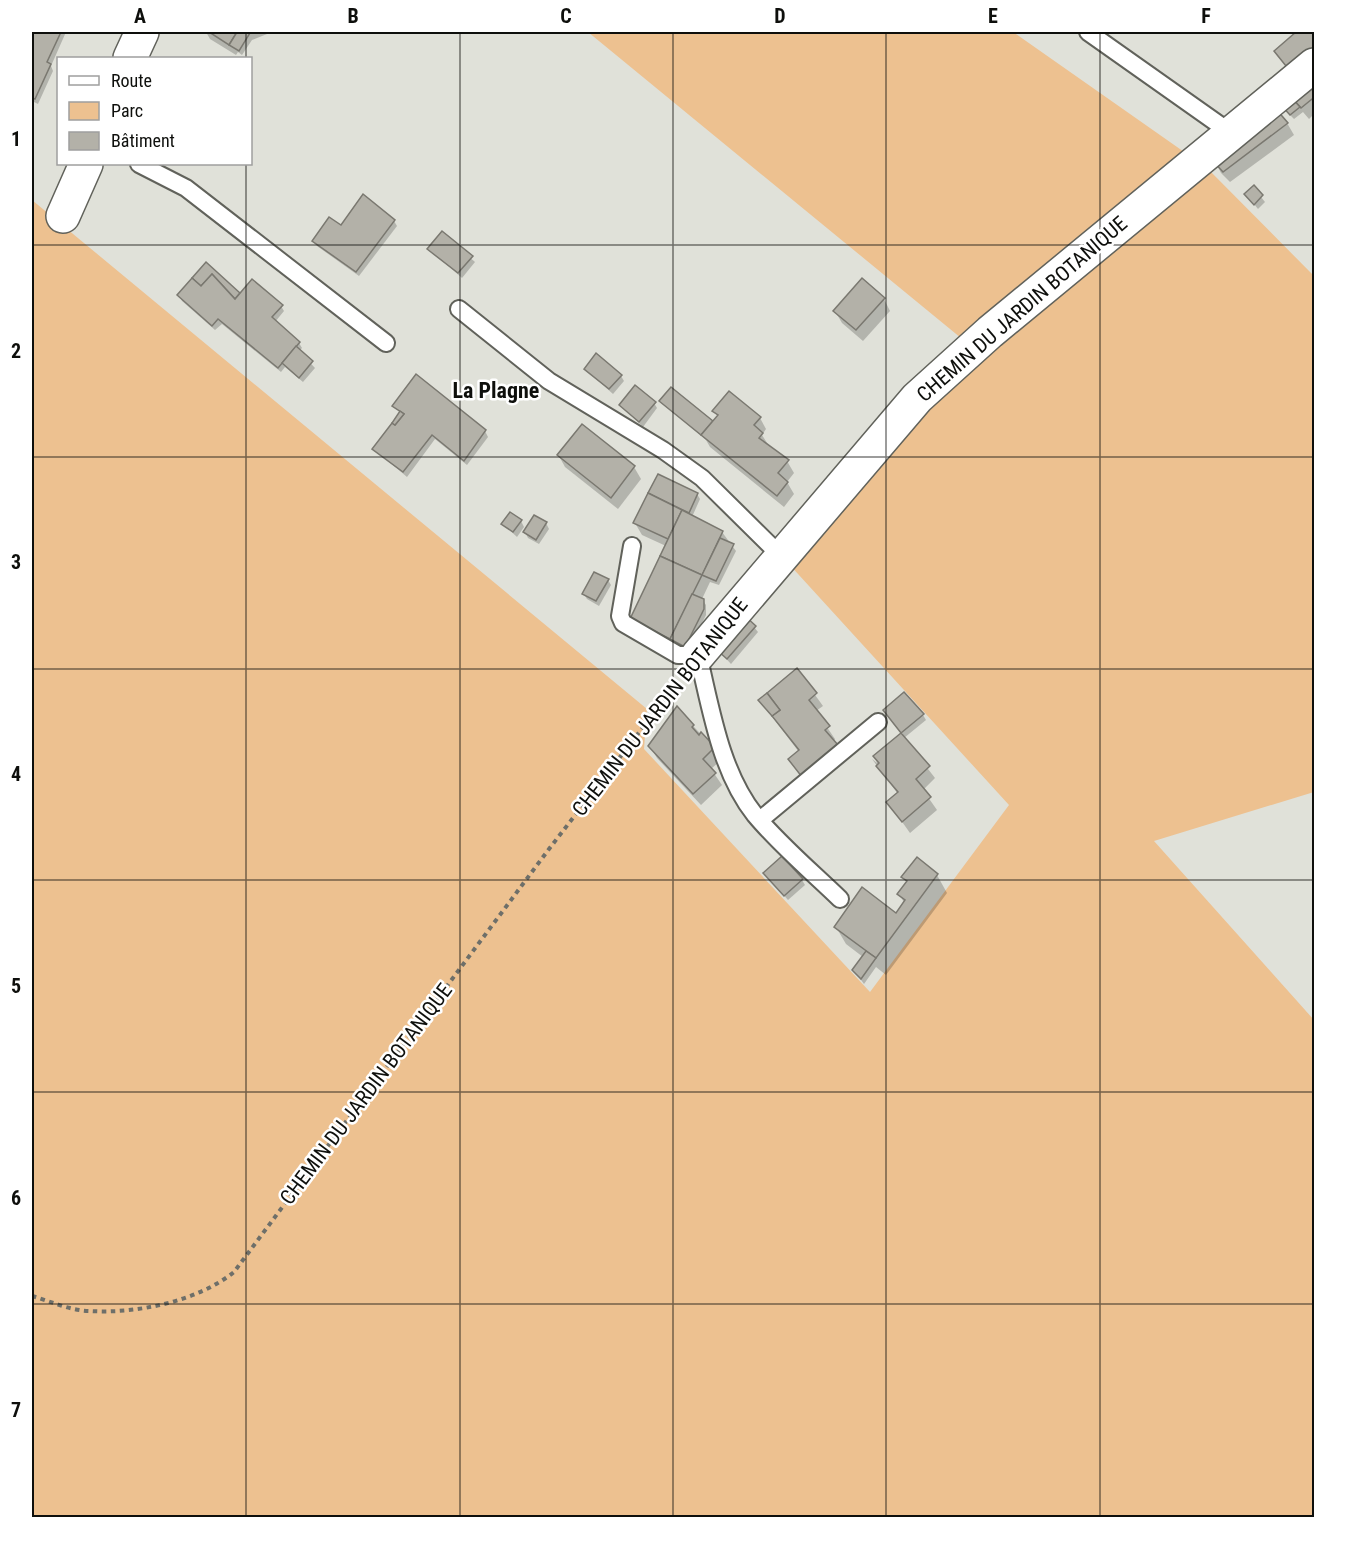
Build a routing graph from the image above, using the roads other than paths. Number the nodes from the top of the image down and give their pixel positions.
1 (142, 32) edge
2 (1088, 32) edge
3 (130, 57) edge
4 (1314, 65) edge
5 (1230, 133) junction
6 (86, 165) edge
7 (141, 165) edge
8 (63, 216) dead end
9 (459, 309) dead end
10 (386, 343) dead end
11 (632, 546) dead end
12 (782, 556) junction
13 (699, 655) junction
14 (878, 722) dead end
15 (760, 820) junction
16 (840, 899) dead end

1 - 3 street
2 - 5 lane
4 - 5 street, CHEMIN DU JARDIN BOTANIQUE
5 - 12 street, CHEMIN DU JARDIN BOTANIQUE
6 - 8 street
7 - 10 lane
9 - 12 lane
11 - 13 lane
12 - 13 street, CHEMIN DU JARDIN BOTANIQUE
13 - 15 lane
14 - 15 lane
15 - 16 lane

